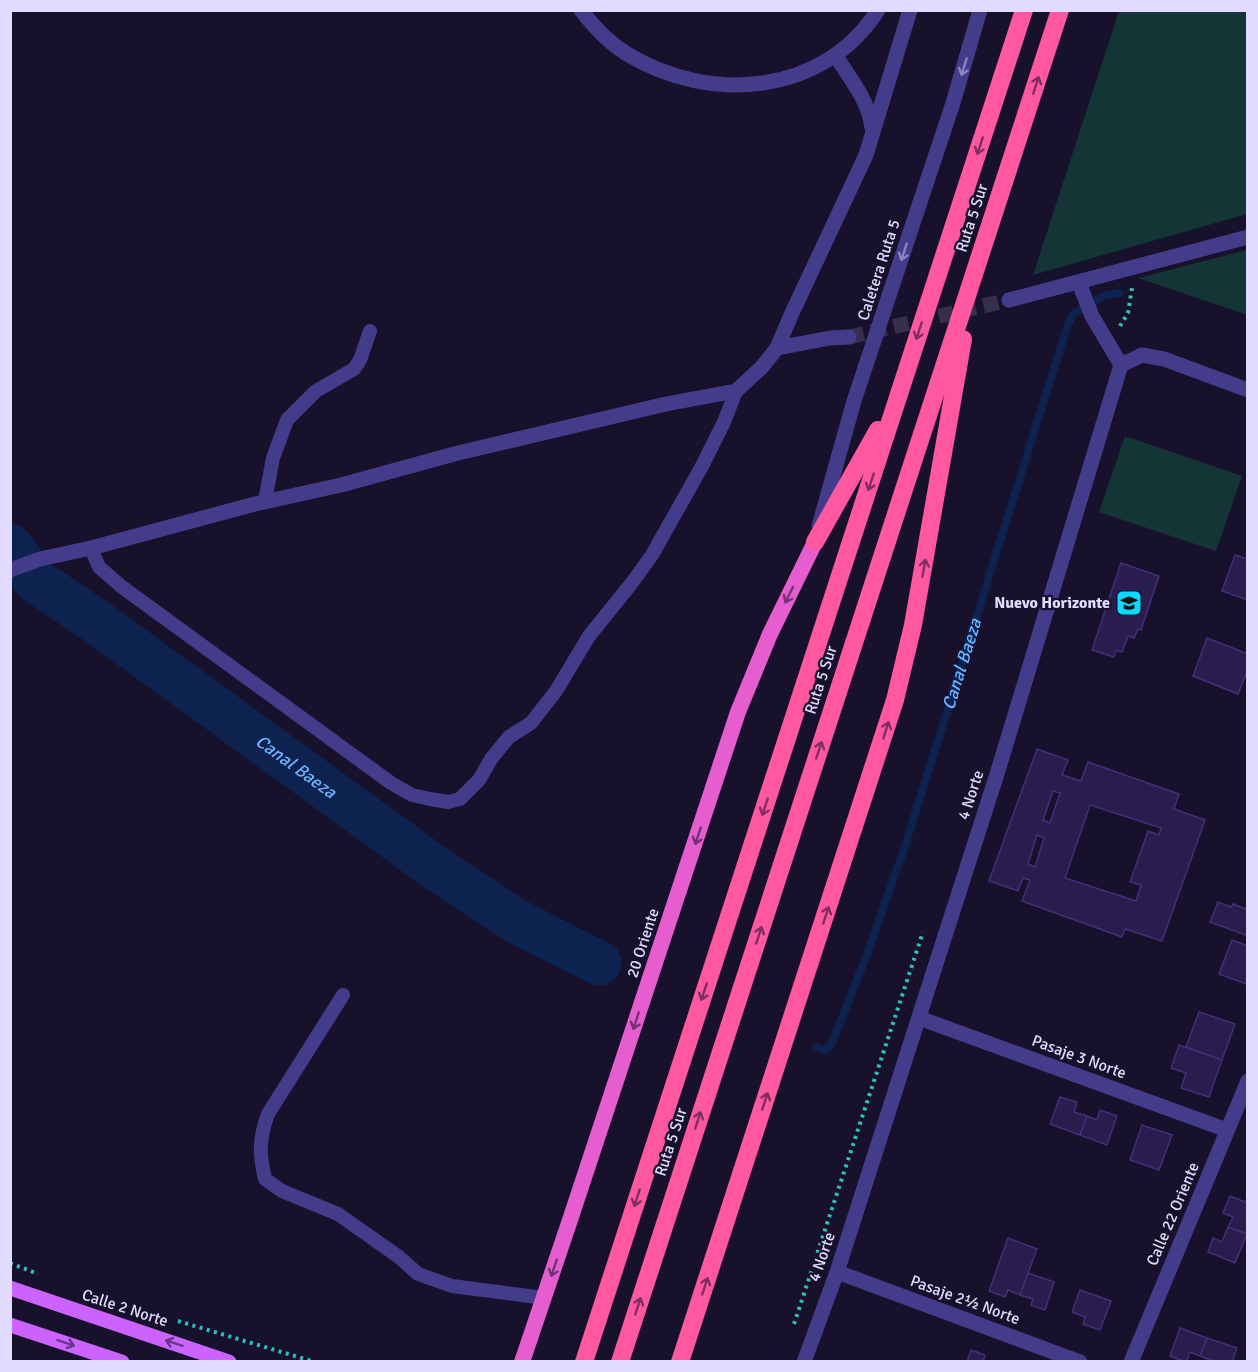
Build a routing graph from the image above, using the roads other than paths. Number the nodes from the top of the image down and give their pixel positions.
1 (581, 10) edge
2 (878, 10) edge
3 (910, 10) edge
4 (980, 10) edge
5 (1024, 10) edge
6 (1060, 10) edge
7 (835, 56) junction
8 (873, 134) junction
9 (1248, 237) edge
10 (979, 260) junction
11 (1082, 289) junction
12 (1009, 300) tunnel mouth
13 (370, 331) dead end
14 (849, 338) tunnel mouth
15 (777, 348) junction
16 (1121, 365) junction
17 (908, 366) junction
18 (1248, 390) edge
19 (736, 391) junction
20 (265, 501) junction
21 (815, 542) junction
22 (91, 548) junction
23 (10, 570) edge
24 (344, 994) dead end
25 (919, 1018) junction
26 (1248, 1081) edge
27 (1227, 1130) junction
28 (837, 1272) junction
29 (10, 1288) edge
30 (544, 1298) junction
31 (10, 1324) edge
32 (524, 1354) edge
33 (123, 1362) edge
34 (229, 1362) edge
35 (514, 1362) edge
36 (584, 1362) edge
37 (620, 1362) edge
38 (680, 1362) edge
39 (804, 1362) edge
40 (1080, 1362) edge
41 (1131, 1362) edge

1 - 7 street
2 - 7 street
3 - 8 street
4 -> 21 street, Caletera Ruta 5
5 -> 17 highway, Ruta 5 Sur
10 -> 6 highway, Ruta 5 Sur
7 - 8 street
8 - 15 street
9 - 11 street
37 -> 10 highway, Ruta 5 Sur
38 -> 10 highway
11 - 12 street
11 - 16 street
13 - 20 lane
14 - 15 street
15 - 19 street
16 - 18 street
16 - 25 street, 4 Norte
17 - 21 highway
17 -> 36 highway, Ruta 5 Sur
19 - 20 street
19 - 22 lane
20 - 22 street
21 -> 30 highway, 20 Oriente
22 - 23 street
24 - 30 lane
25 - 27 street, Pasaje 3 Norte
25 - 28 street, 4 Norte
26 - 27 street, Calle 22 Oriente
27 - 41 street, Calle 22 Oriente
28 - 39 street, 4 Norte
28 - 40 street, Pasaje 2½ Norte
34 -> 29 main road, Calle 2 Norte
30 - 32 highway, 20 Oriente
31 -> 33 main road
32 - 35 highway, 20 Oriente

